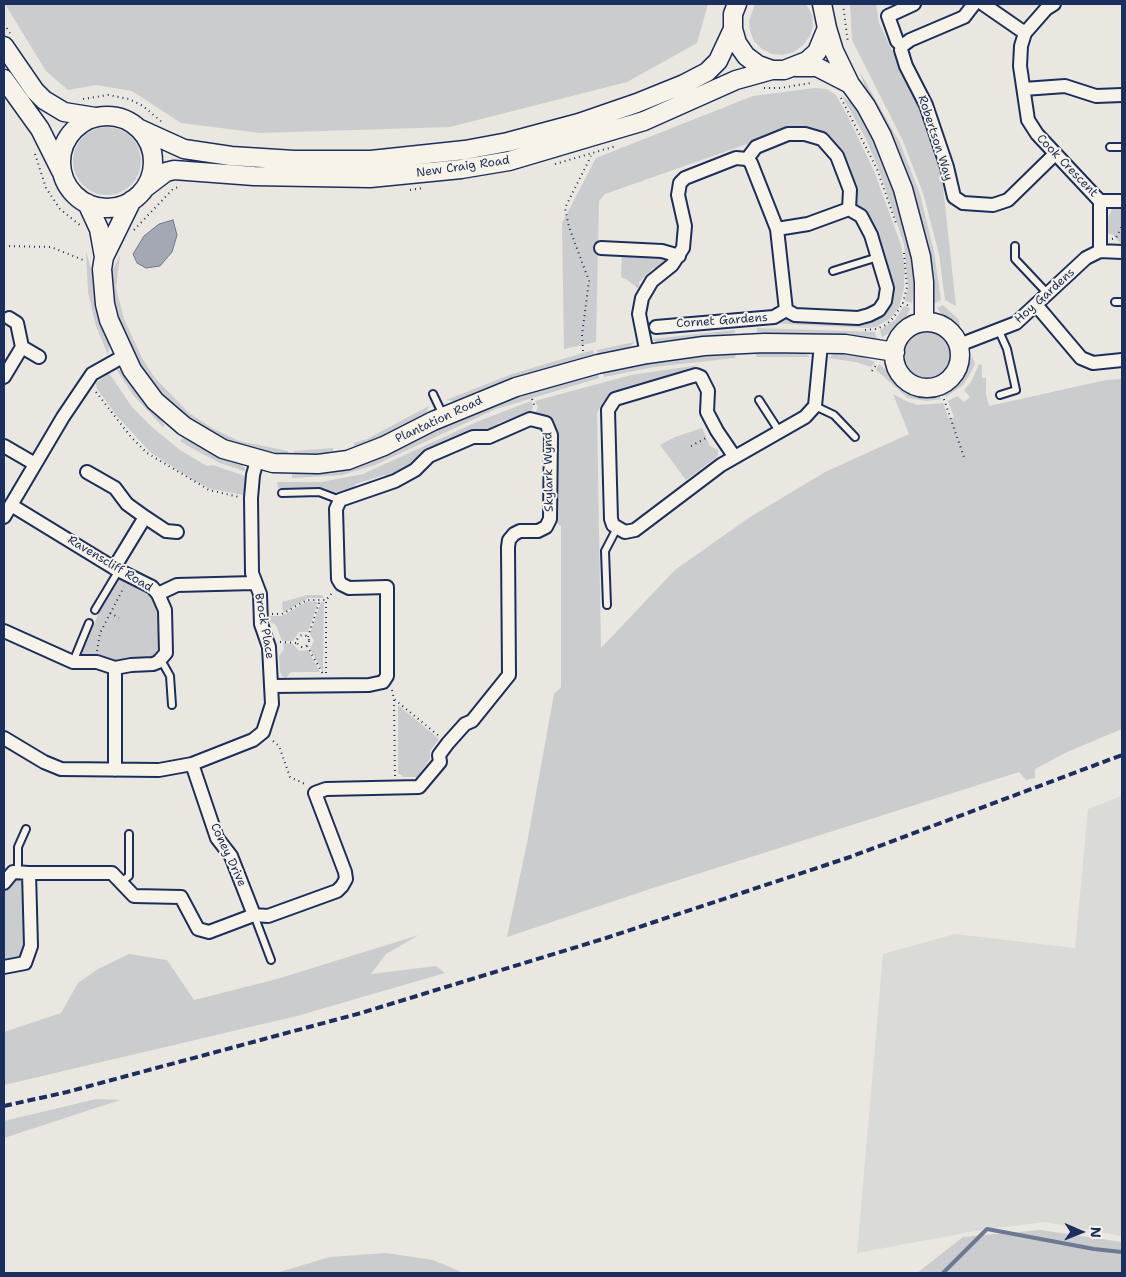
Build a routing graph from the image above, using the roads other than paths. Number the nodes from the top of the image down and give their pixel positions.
1 (737, 4) edge
2 (822, 4) edge
3 (914, 4) edge
4 (974, 4) edge
5 (984, 4) edge
6 (1054, 4) edge
7 (826, 28) junction
8 (733, 29) junction
9 (1025, 33) junction
10 (9, 42) edge
11 (902, 46) junction
12 (796, 67) junction
13 (772, 70) junction
14 (4, 79) edge
15 (1024, 89) junction
16 (845, 91) junction
17 (1122, 95) edge
18 (95, 117) junction
19 (140, 129) junction
20 (1110, 147) dead end
21 (1122, 147) edge
22 (1055, 154) junction
23 (747, 159) junction
24 (64, 178) junction
25 (145, 188) junction
26 (132, 200) junction
27 (1100, 200) junction
28 (1122, 200) edge
29 (87, 203) junction
30 (850, 209) junction
31 (777, 229) junction
32 (1015, 246) dead end
33 (601, 248) dead end
34 (1100, 251) junction
35 (1122, 252) edge
36 (679, 256) junction
37 (878, 256) junction
38 (104, 257) junction
39 (833, 271) dead end
40 (1048, 294) junction
41 (1037, 306) junction
42 (786, 310) junction
43 (924, 317) junction
44 (9, 318) dead end
45 (656, 327) dead end
46 (999, 331) junction
47 (821, 344) junction
48 (959, 345) junction
49 (22, 347) junction
50 (895, 352) junction
51 (647, 354) junction
52 (124, 356) junction
53 (38, 357) dead end
54 (1122, 360) edge
55 (4, 377) edge
56 (433, 394) dead end
57 (1000, 395) dead end
58 (758, 400) dead end
59 (816, 406) junction
60 (444, 417) junction
61 (779, 431) junction
62 (855, 437) dead end
63 (4, 446) edge
64 (734, 456) junction
65 (257, 460) junction
66 (36, 464) junction
67 (87, 472) dead end
68 (282, 493) dead end
69 (340, 500) junction
70 (11, 505) junction
71 (4, 517) edge
72 (145, 518) junction
73 (618, 528) junction
74 (177, 532) dead end
75 (121, 571) junction
76 (254, 583) junction
77 (158, 594) junction
78 (607, 605) dead end
79 (96, 610) dead end
80 (89, 623) dead end
81 (4, 631) edge
82 (161, 660) junction
83 (73, 662) junction
84 (114, 668) junction
85 (272, 686) junction
86 (172, 705) dead end
87 (4, 738) edge
88 (192, 764) junction
89 (115, 770) junction
90 (26, 829) dead end
91 (128, 834) dead end
92 (24, 873) junction
93 (121, 882) junction
94 (4, 883) edge
95 (254, 915) junction
96 (272, 960) dead end
97 (4, 968) edge

1 - 8 street, New Craig Road
2 - 7 street
3 - 11 street
4 - 11 street
5 - 9 street
6 - 9 street
7 - 12 street
7 - 16 street
8 - 13 street
8 - 19 street, New Craig Road
9 - 15 street, Cook Crescent
10 - 18 street
11 - 22 street, Robertson Way
12 - 13 street, New Craig Road
12 - 16 street, New Craig Road
13 - 25 street, New Craig Road
14 - 24 street
15 - 17 street
15 - 22 street, Cook Crescent
16 - 43 street
18 - 19 street
18 - 24 street
19 - 25 street
20 - 21 lane
22 - 27 street, Cook Crescent
23 - 30 street
23 - 31 street
23 - 36 street
24 - 29 street
25 - 26 street
26 - 29 street
26 - 38 street, Plantation Road
27 - 28 street, Cook Crescent
27 - 34 street
29 - 38 street, Plantation Road
30 - 31 street
30 - 37 street
31 - 42 street
32 - 40 lane
33 - 36 street
34 - 35 street
34 - 40 street, Hoy Gardens
36 - 51 street
37 - 39 lane
37 - 42 street
38 - 52 street, Plantation Road
40 - 41 street, Hoy Gardens
41 - 46 street, Hoy Gardens
41 - 54 street
42 - 45 street, Cornet Gardens
43 - 48 street
43 - 50 street
44 - 49 street
46 - 48 street, Hoy Gardens
46 - 57 lane
47 - 50 street, Plantation Road
47 - 51 street, Plantation Road
47 - 59 street
48 - 50 street
49 - 53 street
49 - 55 street
51 - 60 street, Plantation Road
52 - 65 street, Plantation Road
52 - 66 street
56 - 60 lane
58 - 61 lane
59 - 61 street
59 - 62 lane
60 - 65 street, Plantation Road
61 - 64 street
63 - 66 street
64 - 73 street
64 - 73 street
65 - 76 street, Brock Place
66 - 70 street
67 - 72 street
68 - 69 lane
69 - 85 street
69 - 95 street, Skylark Wynd
70 - 71 street
70 - 75 street, Ravenscliff Road
72 - 74 street
72 - 75 street
73 - 78 lane
75 - 77 street, Ravenscliff Road
75 - 79 lane
76 - 77 street
76 - 85 street, Brock Place
77 - 82 street, Ravenscliff Road
80 - 83 lane
81 - 83 street
82 - 84 street
82 - 86 lane
83 - 84 street
84 - 89 street
85 - 88 street, Brock Place
87 - 89 street
88 - 89 street
88 - 95 street, Coney Drive
90 - 92 lane
91 - 93 lane
92 - 93 street
92 - 94 street
92 - 97 street
93 - 95 street
95 - 96 lane

